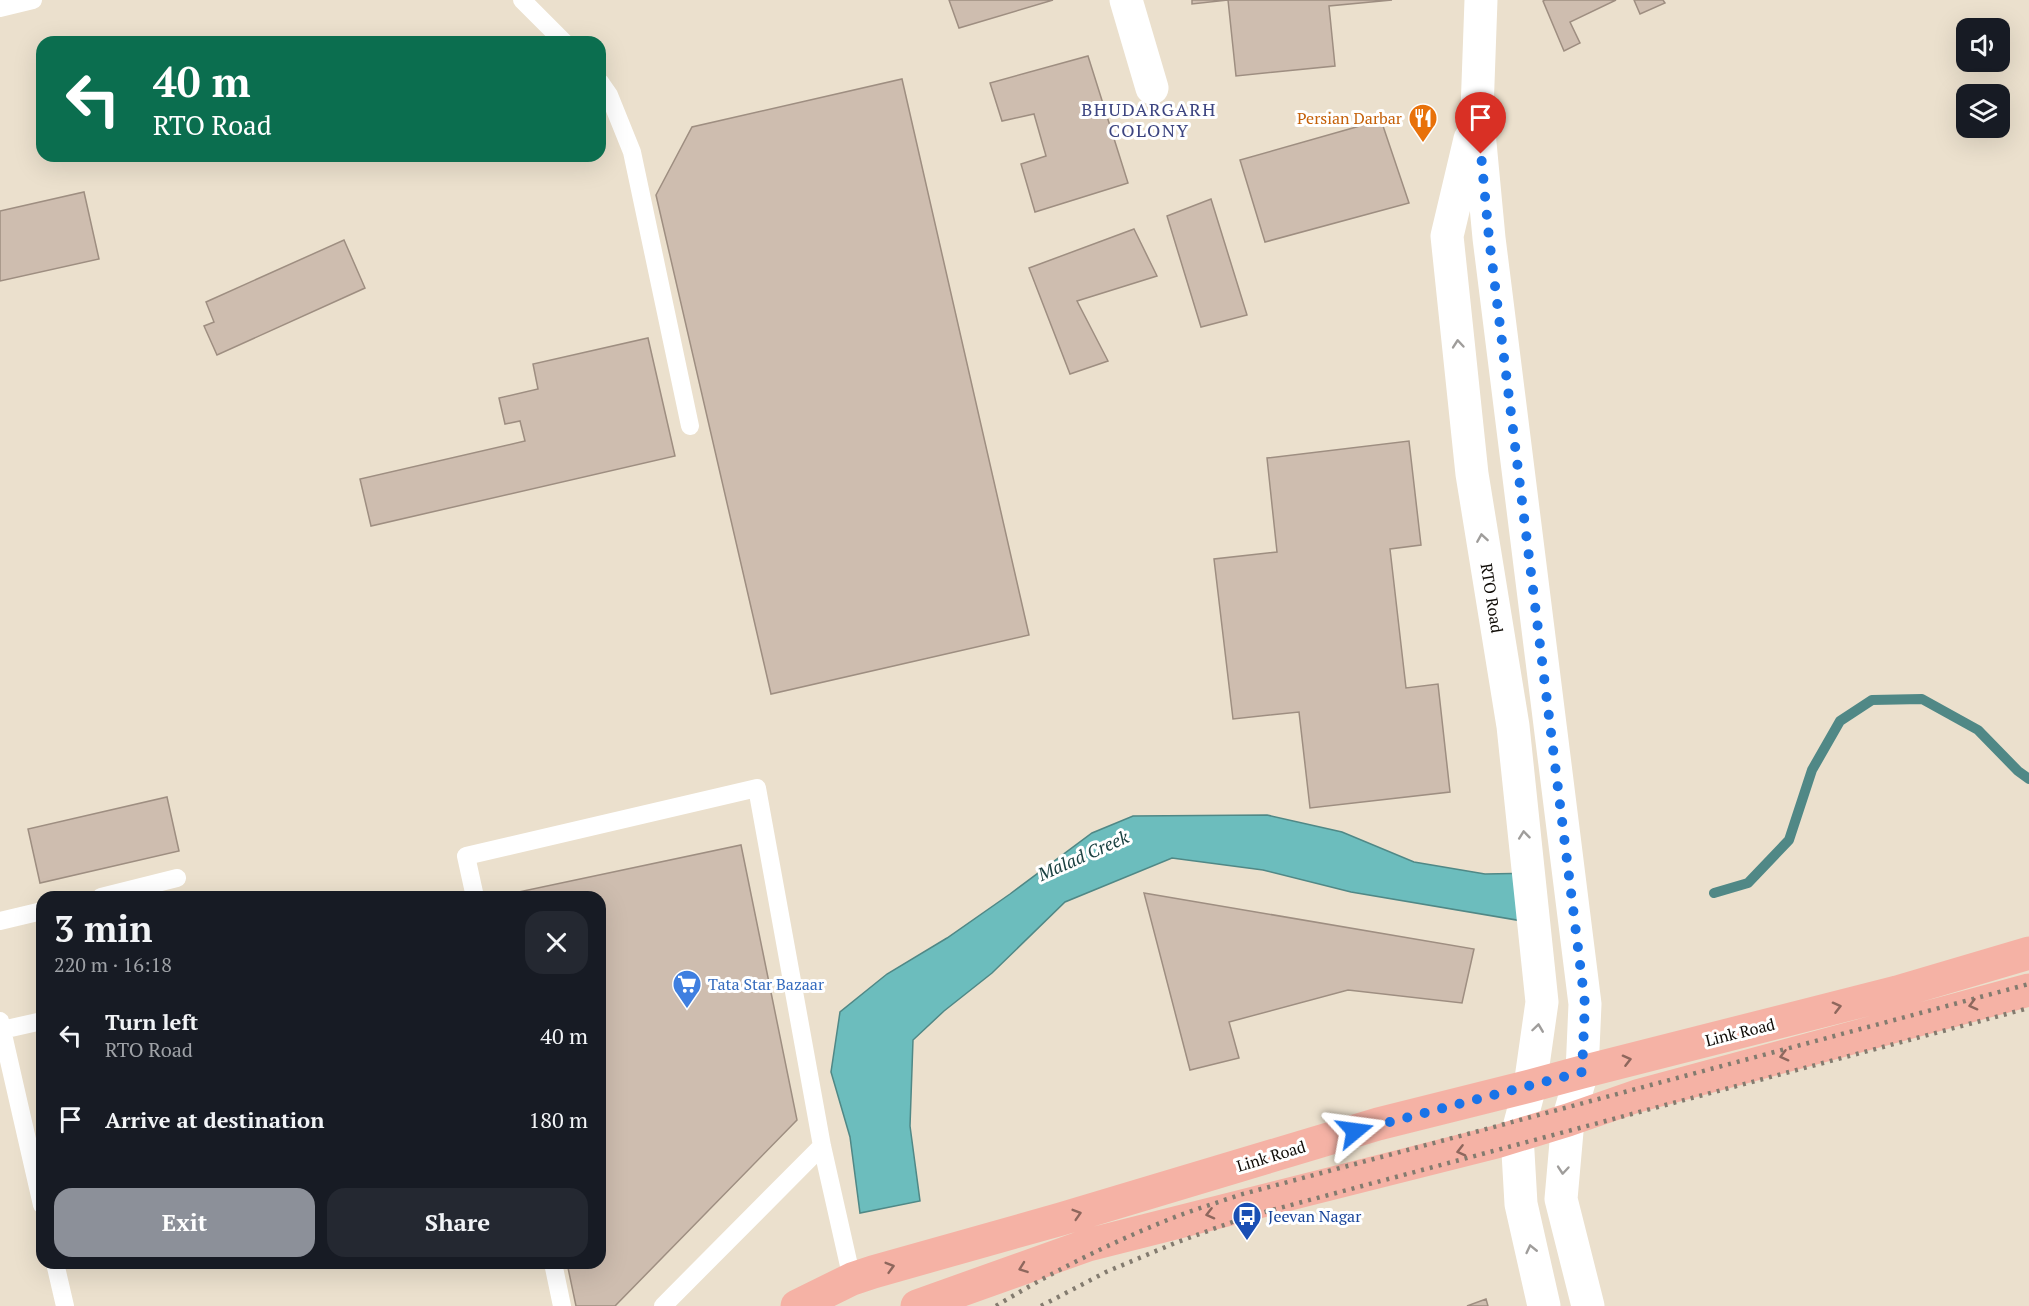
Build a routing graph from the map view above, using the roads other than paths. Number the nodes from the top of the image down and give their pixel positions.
1 (33, 0) edge
2 (522, 0) edge
3 (1126, 0) edge
4 (1481, 0) edge
5 (0, 8) edge
6 (558, 36) edge
7 (1152, 88) dead end
8 (606, 91) edge
9 (1477, 111) junction
10 (690, 426) dead end
11 (177, 878) dead end
12 (124, 891) edge
13 (474, 891) edge
14 (36, 912) edge
15 (0, 921) edge
16 (2029, 953) edge
17 (2029, 990) edge
18 (36, 1022) edge
19 (1, 1027) edge
20 (1582, 1072) junction
21 (1530, 1086) junction
22 (1568, 1120) junction
23 (1517, 1135) junction
24 (822, 1146) junction
25 (36, 1179) edge
26 (56, 1269) edge
27 (554, 1269) edge
28 (852, 1279) junction
29 (65, 1306) edge
30 (562, 1306) edge
31 (663, 1306) edge
32 (797, 1306) edge
33 (917, 1306) edge
34 (1544, 1306) edge
35 (1588, 1306) edge

1 - 5 lane
2 - 6 lane
3 - 7 street
4 - 9 street, RTO Road
8 - 10 lane
9 - 20 street, RTO Road
21 -> 9 street, RTO Road
11 - 12 lane
13 - 24 lane
14 - 15 lane
20 -> 16 main road, Link Road
17 -> 22 main road, Link Road
18 - 19 lane
19 - 25 lane
20 - 21 main road, Link Road
20 - 22 street, RTO Road
21 - 23 street, RTO Road
28 -> 21 main road, Link Road
22 - 23 main road, Link Road
22 -> 35 street, RTO Road
23 -> 33 main road, Link Road
34 -> 23 street, RTO Road
24 - 28 lane
24 - 31 lane
26 - 29 lane
27 - 30 lane
28 - 32 main road, Link Road

